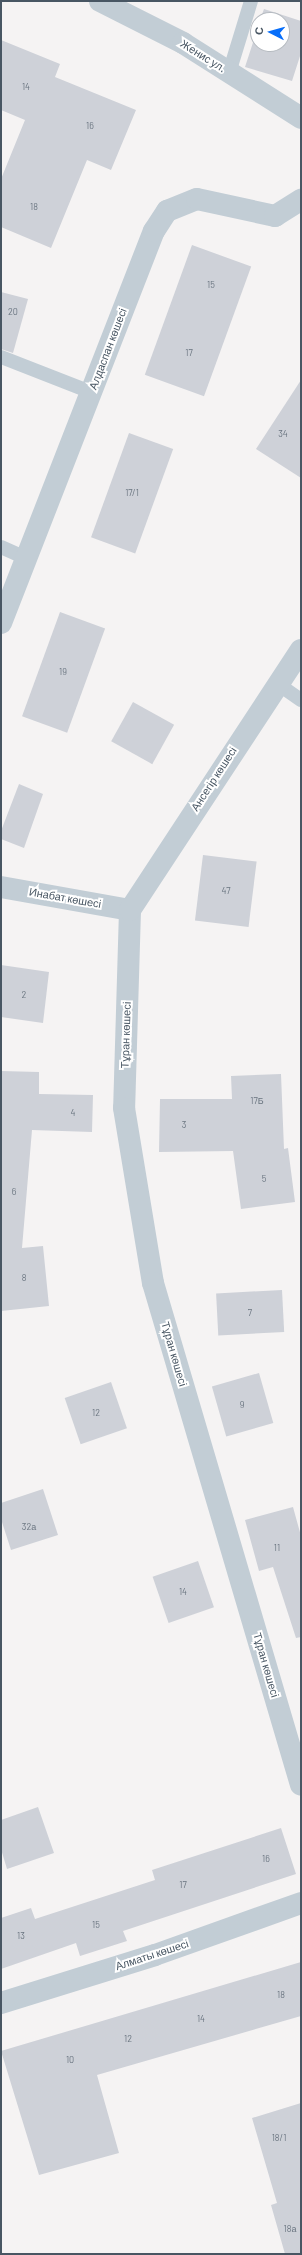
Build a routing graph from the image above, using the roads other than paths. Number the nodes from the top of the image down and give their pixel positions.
1 (100, 1) edge
2 (251, 1) edge
3 (229, 72) junction
4 (301, 118) edge
5 (301, 200) edge
6 (1, 357) edge
7 (91, 392) junction
8 (1, 547) edge
9 (26, 558) junction
10 (1, 623) edge
11 (301, 650) edge
12 (278, 684) junction
13 (301, 700) edge
14 (1, 887) edge
15 (130, 910) junction
16 (301, 1785) edge
17 (301, 1903) edge
18 (1, 2004) edge

1 - 3 street, Женис ул.
2 - 3 lane
3 - 4 street, Женис ул.
5 - 7 street, Алдаспан көшесі
6 - 7 lane
7 - 9 street, Алдаспан көшесі
8 - 9 lane
9 - 10 street, Алдаспан көшесі
11 - 12 street, Ансегір көшесі
12 - 13 lane
12 - 15 street, Ансегір көшесі
14 - 15 street, Инабат көшесі
15 - 16 street, Тұран көшесі
17 - 18 street, Алматы көшесі

